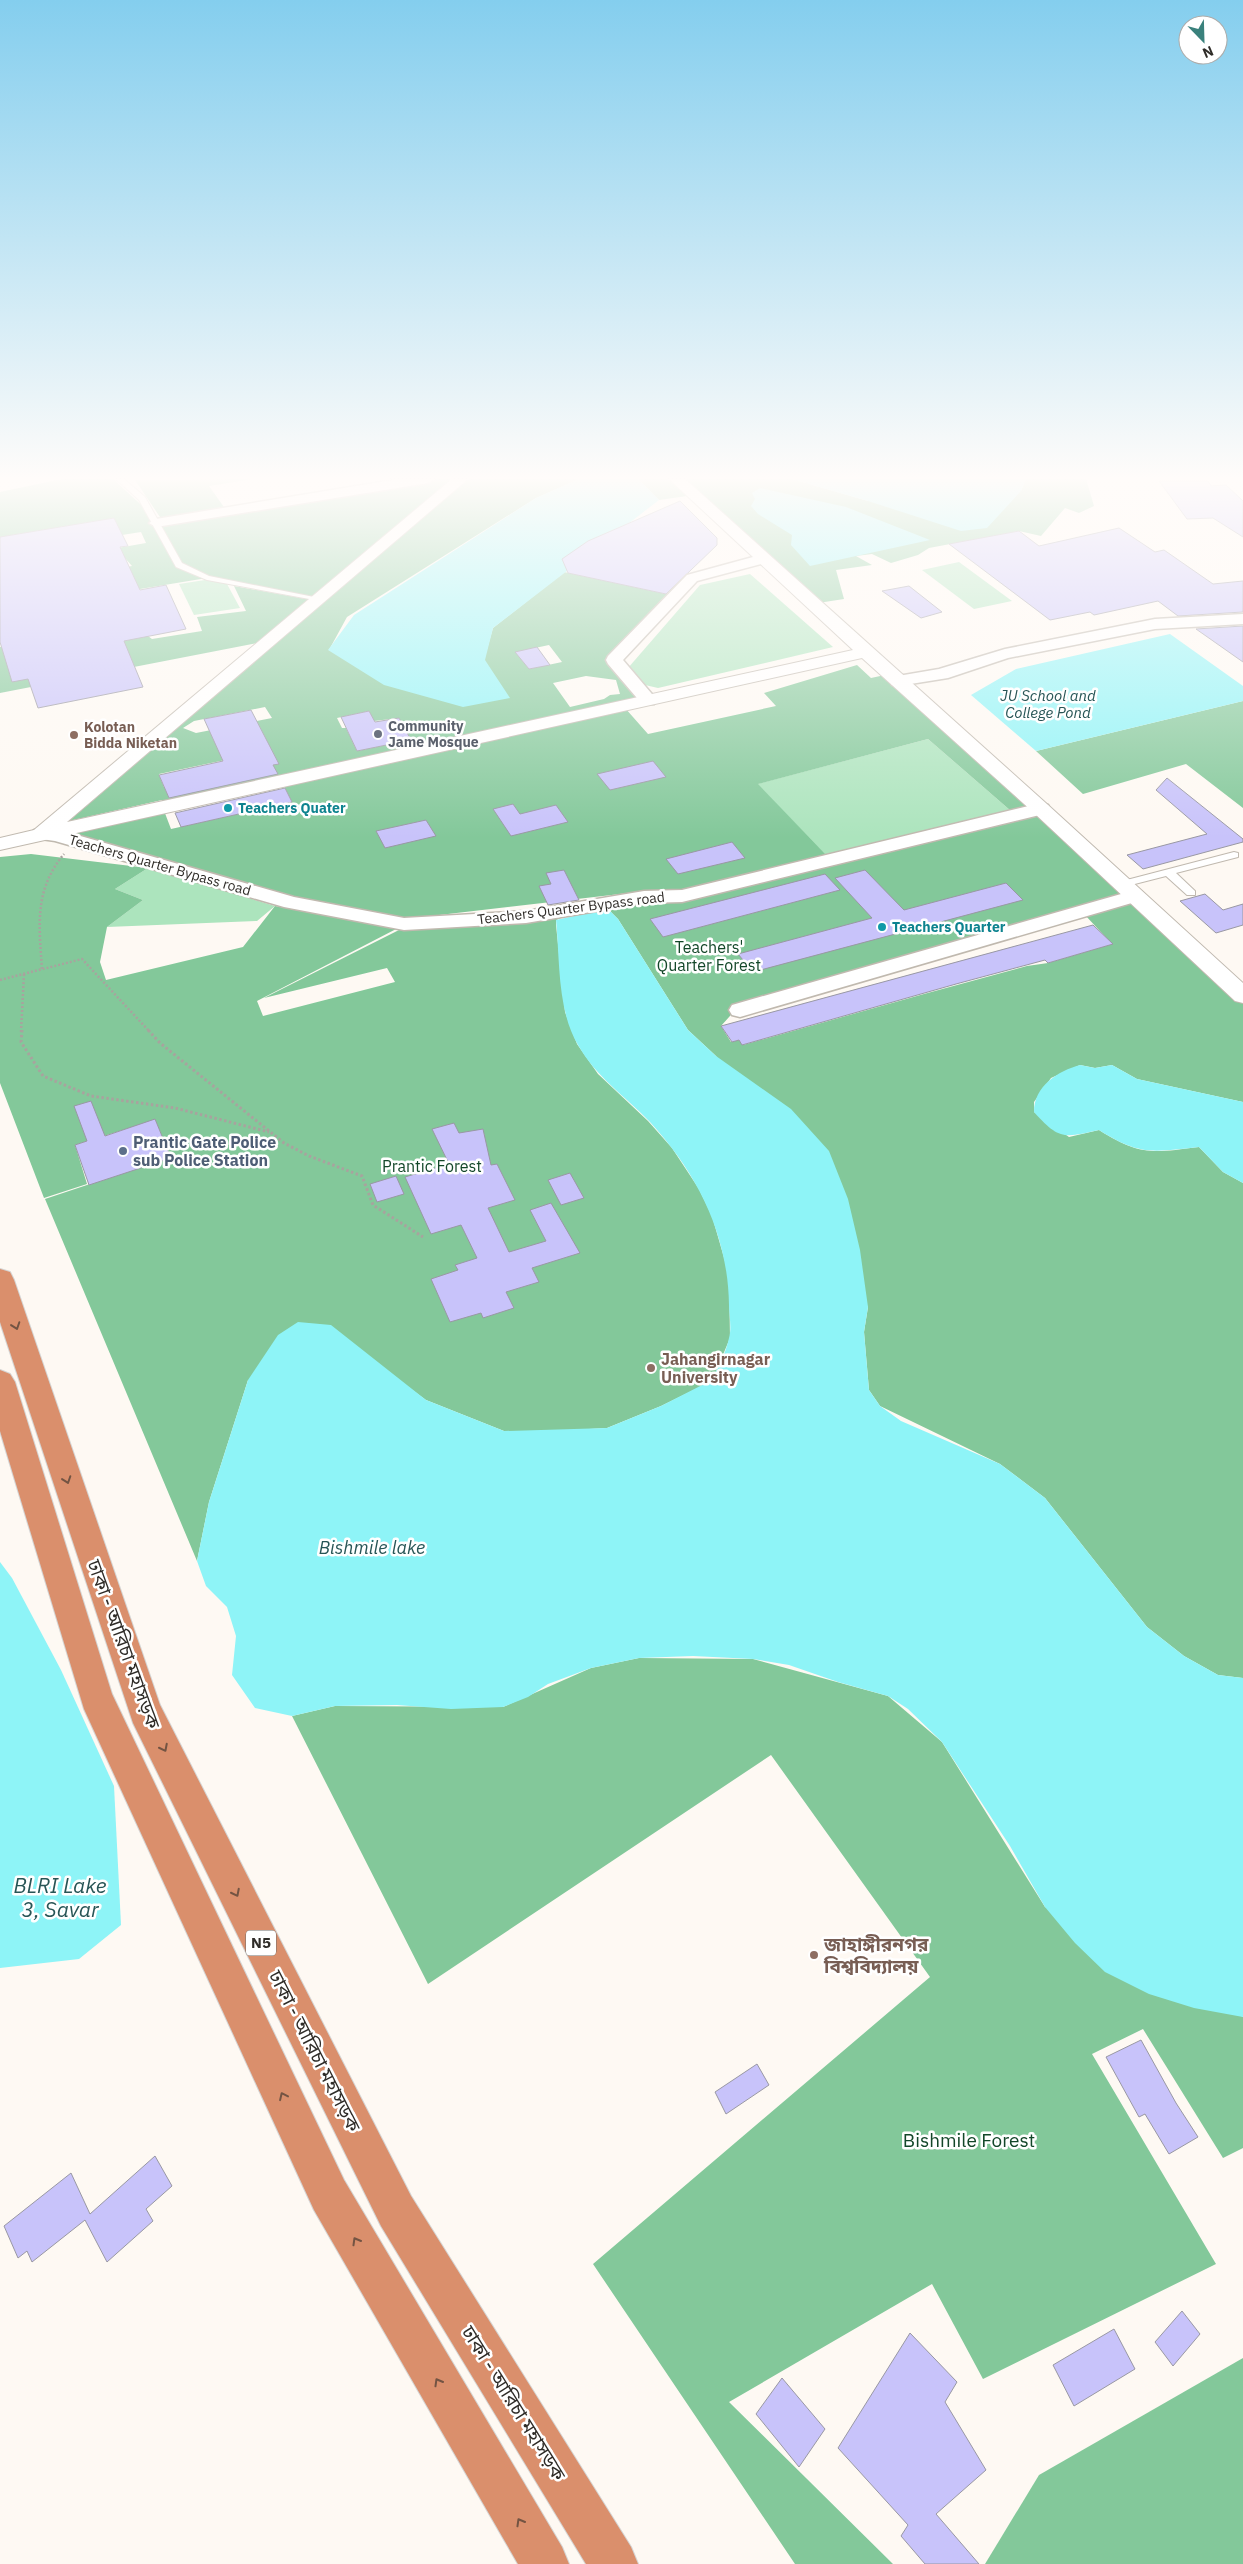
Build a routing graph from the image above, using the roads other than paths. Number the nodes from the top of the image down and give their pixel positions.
1 (319, 599) edge
2 (672, 599) edge
3 (807, 599) edge
4 (1243, 619) edge
5 (866, 652) junction
6 (898, 681) junction
7 (648, 700) junction
8 (1041, 809) junction
9 (41, 834) junction
10 (0, 844) edge
11 (1234, 855) dead end
12 (1168, 872) junction
13 (1129, 890) junction
14 (1191, 893) dead end
15 (1243, 996) edge
16 (740, 1010) dead end
17 (0, 1280) edge
18 (0, 1382) edge
19 (545, 2564) edge
20 (614, 2564) edge

1 - 9 street
2 - 7 street
3 - 5 street
4 - 6 street
5 - 6 street
5 - 7 street
6 - 8 street
7 - 9 street
8 - 9 street, Teachers Quarter Bypass road
8 - 13 street
9 - 10 street
11 - 12 lane
12 - 13 lane
12 - 14 lane
13 - 15 street
13 - 16 street
17 -> 20 highway, ঢাকা - আরিচা মহাসড়ক / N5
19 -> 18 highway

